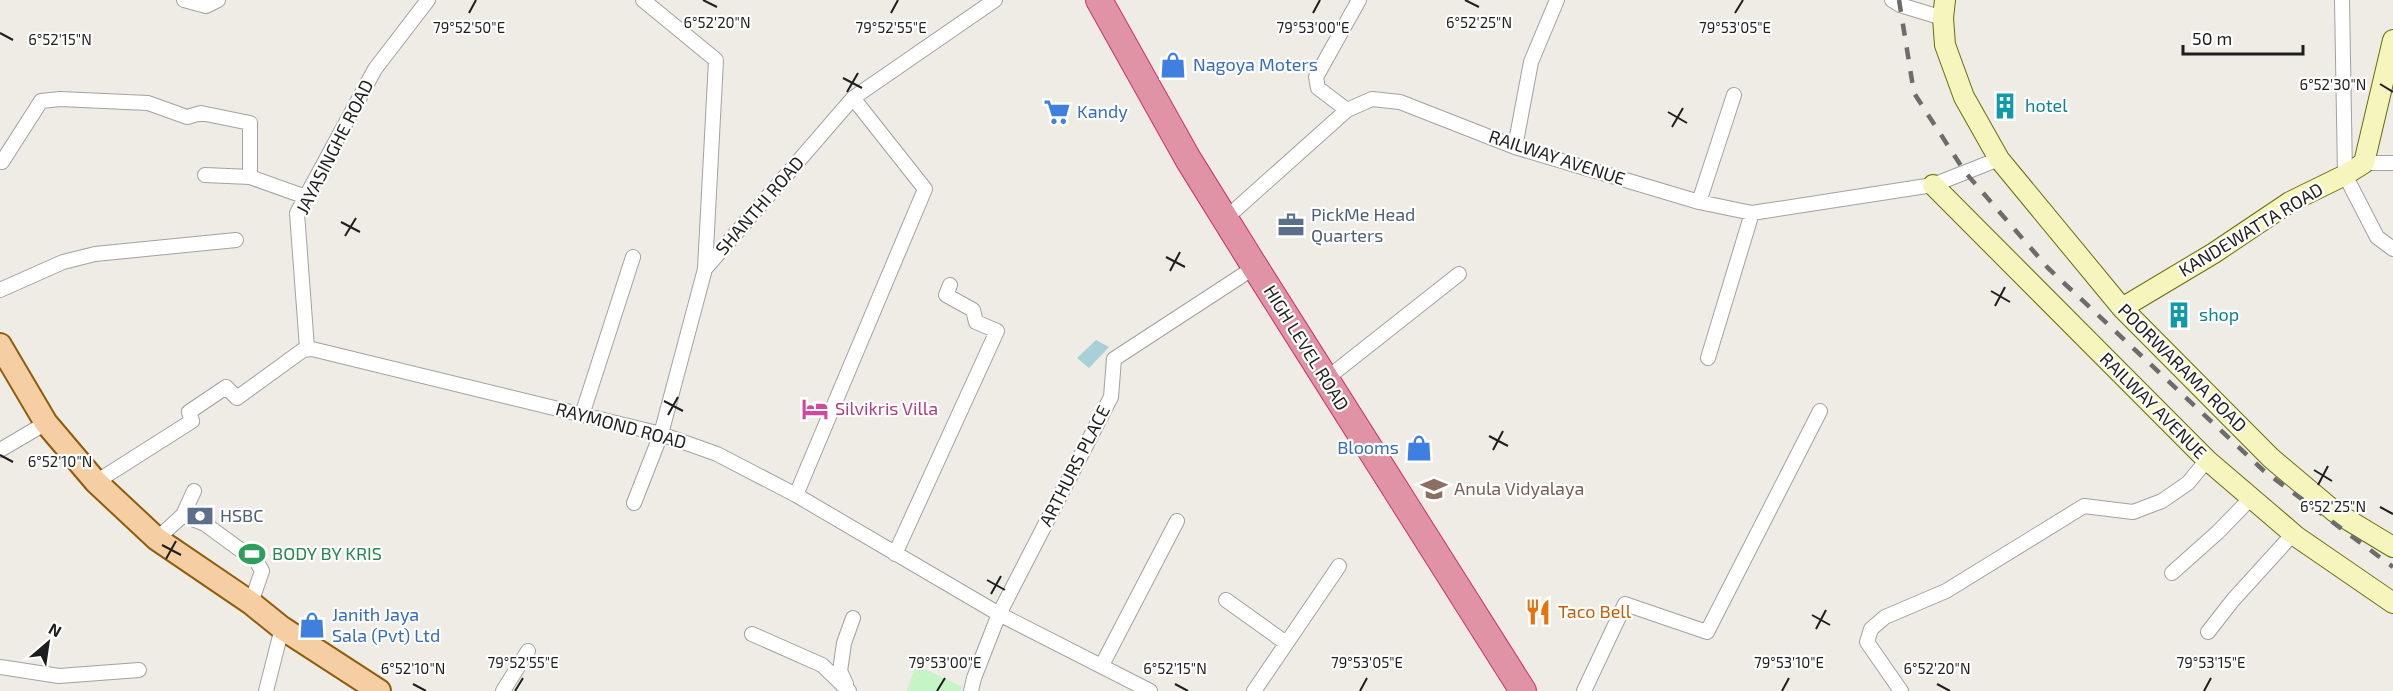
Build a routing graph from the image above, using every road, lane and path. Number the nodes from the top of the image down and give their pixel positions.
1 (184, 0) edge
2 (428, 0) edge
3 (644, 0) edge
4 (995, 0) edge
5 (1099, 0) edge
6 (1359, 0) edge
7 (1557, 0) edge
8 (1892, 0) edge
9 (2342, 0) edge
10 (212, 3) edge
11 (1944, 9) edge
12 (2393, 40) edge
13 (1734, 94) dead end
14 (854, 98) junction
15 (1347, 110) junction
16 (1515, 147) junction
17 (1999, 159) junction
18 (2, 162) dead end
19 (2364, 163) junction
20 (2393, 163) edge
21 (205, 175) dead end
22 (2345, 175) junction
23 (250, 177) junction
24 (1933, 186) junction
25 (306, 196) junction
26 (1699, 202) junction
27 (1752, 213) junction
28 (1226, 219) junction
29 (236, 240) dead end
30 (2393, 249) edge
31 (633, 257) dead end
32 (1255, 267) junction
33 (705, 268) junction
34 (1460, 274) dead end
35 (950, 285) dead end
36 (0, 290) edge
37 (2122, 308) junction
38 (0, 345) edge
39 (307, 348) junction
40 (1708, 358) dead end
41 (1326, 379) junction
42 (1820, 411) dead end
43 (582, 415) junction
44 (46, 423) junction
45 (661, 434) junction
46 (0, 450) edge
47 (2207, 460) junction
48 (96, 482) junction
49 (194, 491) dead end
50 (796, 495) junction
51 (2251, 498) junction
52 (634, 503) dead end
53 (183, 515) junction
54 (1177, 521) dead end
55 (2293, 534) junction
56 (157, 539) junction
57 (2393, 547) edge
58 (895, 554) junction
59 (1339, 566) dead end
60 (2172, 573) dead end
61 (1226, 600) dead end
62 (251, 603) junction
63 (2393, 603) edge
64 (999, 614) junction
65 (853, 618) dead end
66 (282, 628) junction
67 (2208, 632) dead end
68 (752, 634) dead end
69 (1286, 642) junction
70 (528, 651) dead end
71 (1102, 665) junction
72 (0, 667) edge
73 (139, 670) dead end
74 (377, 690) edge
75 (266, 691) edge
76 (503, 691) edge
77 (850, 691) edge
78 (971, 691) edge
79 (1150, 691) edge
80 (1254, 691) edge
81 (1523, 691) edge
82 (1584, 691) edge
83 (1900, 691) edge

1 - 10 street
2 - 25 street, JAYASINGHE ROAD
3 - 33 street, SHANTHI ROAD
4 - 14 street, SHANTHI ROAD
5 - 28 highway, HIGH LEVEL ROAD
6 - 15 street
7 - 16 street
8 - 11 street
9 - 22 street
11 - 17 street, POORWARAMA ROAD
12 - 19 street
13 - 26 street
14 - 33 street, SHANTHI ROAD
14 - 50 street
15 - 16 street, RAILWAY AVENUE
15 - 28 street, RAILWAY AVENUE
16 - 26 street, RAILWAY AVENUE
17 - 24 street, RAILWAY AVENUE
17 - 37 street, POORWARAMA ROAD
18 - 23 street
19 - 20 street
19 - 22 street, KANDEWATTA ROAD
21 - 23 street
22 - 30 street
22 - 37 street, KANDEWATTA ROAD
23 - 25 street
24 - 27 street, RAILWAY AVENUE
24 - 47 street, RAILWAY AVENUE
25 - 39 street, JAYASINGHE ROAD
26 - 27 street, RAILWAY AVENUE
27 - 40 street
28 - 32 highway, HIGH LEVEL ROAD
29 - 36 street
31 - 43 street
32 - 41 highway, HIGH LEVEL ROAD
32 - 64 street, ARTHURS PLACE
33 - 45 street
34 - 41 street
35 - 58 street
37 - 57 street, POORWARAMA ROAD
38 - 44 main road
39 - 43 street, RAYMOND ROAD
39 - 48 street
41 - 81 highway, HIGH LEVEL ROAD
42 - 82 street
43 - 45 street, RAYMOND ROAD
44 - 46 street
44 - 48 main road
45 - 50 street, RAYMOND ROAD
45 - 52 street
47 - 51 street, RAILWAY AVENUE
47 - 83 street
48 - 56 main road
49 - 53 street
50 - 58 street, RAYMOND ROAD
51 - 55 street, RAILWAY AVENUE
51 - 60 street
53 - 56 street
53 - 62 street
54 - 71 street
55 - 63 street, RAILWAY AVENUE
55 - 67 street
56 - 62 main road
58 - 64 street, RAYMOND ROAD
59 - 69 street
61 - 69 street
62 - 66 main road
64 - 71 street, RAYMOND ROAD
64 - 78 street, ARTHURS PLACE
65 - 77 street
66 - 74 main road
66 - 75 street
68 - 77 street
69 - 80 street
70 - 76 street
71 - 79 street, RAYMOND ROAD
72 - 73 street

